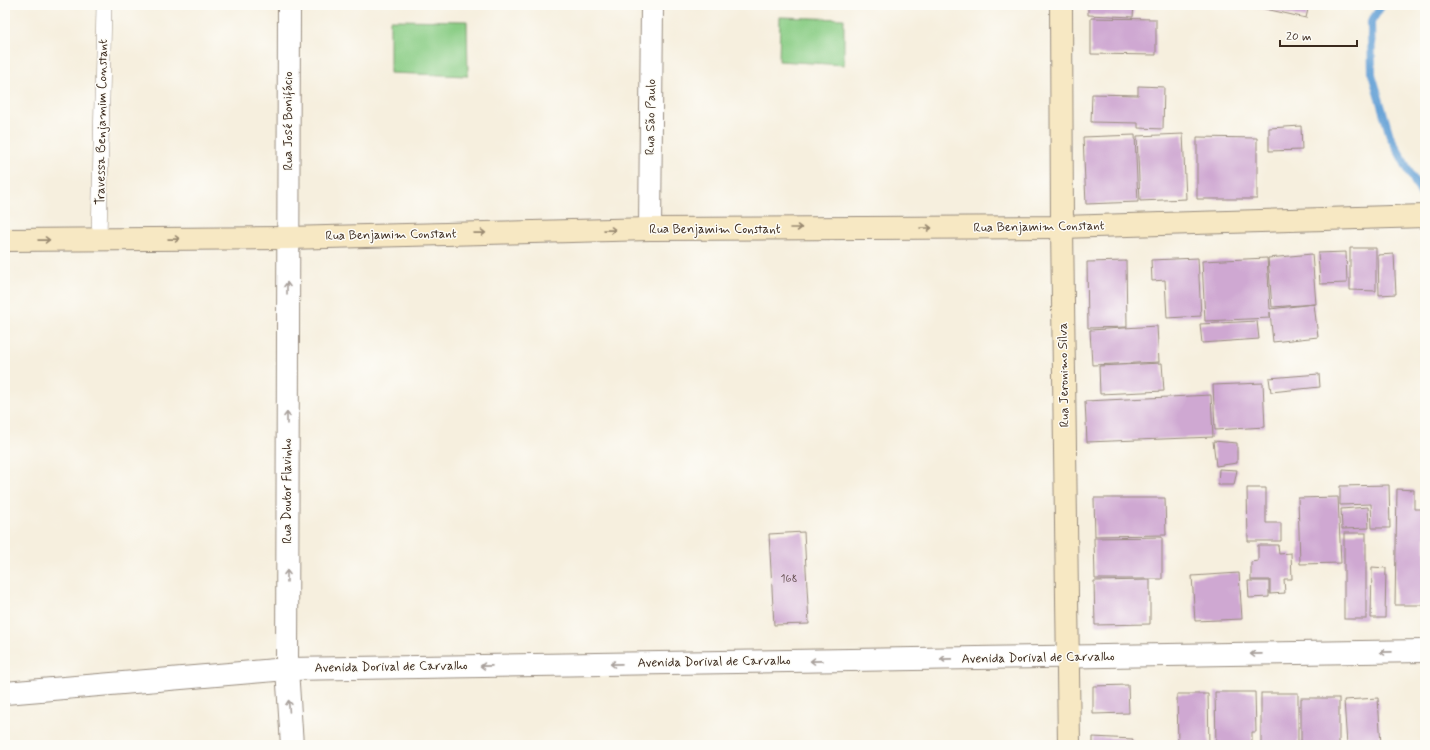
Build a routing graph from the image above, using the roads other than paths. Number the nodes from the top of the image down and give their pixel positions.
1 (104, 5) edge
2 (289, 5) edge
3 (652, 5) edge
4 (1061, 5) edge
5 (1425, 216) edge
6 (1062, 227) junction
7 (650, 229) junction
8 (287, 238) junction
9 (5, 240) edge
10 (99, 240) junction
11 (1425, 651) edge
12 (1069, 657) junction
13 (287, 668) junction
14 (5, 693) edge
15 (292, 745) edge
16 (1070, 745) edge

1 - 10 lane, Travessa Benjamim Constant
2 - 8 street, Rua José Bonifácio
3 - 7 street, Rua São Paulo
4 - 6 street, Rua Jeronimo Silva
5 - 6 street, Rua Benjamim Constant
7 -> 6 street, Rua Benjamim Constant
6 - 12 street, Rua Jeronimo Silva
8 -> 7 street, Rua Benjamim Constant
10 -> 8 street, Rua Benjamim Constant
13 -> 8 street, Rua Doutor Flavinho
9 -> 10 street, Rua Benjamim Constant
11 -> 12 street, Avenida Dorival de Carvalho
12 -> 13 street, Avenida Dorival de Carvalho
12 - 16 street, Rua Jeronimo Silva
13 - 14 street, Avenida Dorival de Carvalho
15 -> 13 street, Rua Doutor Flavinho

